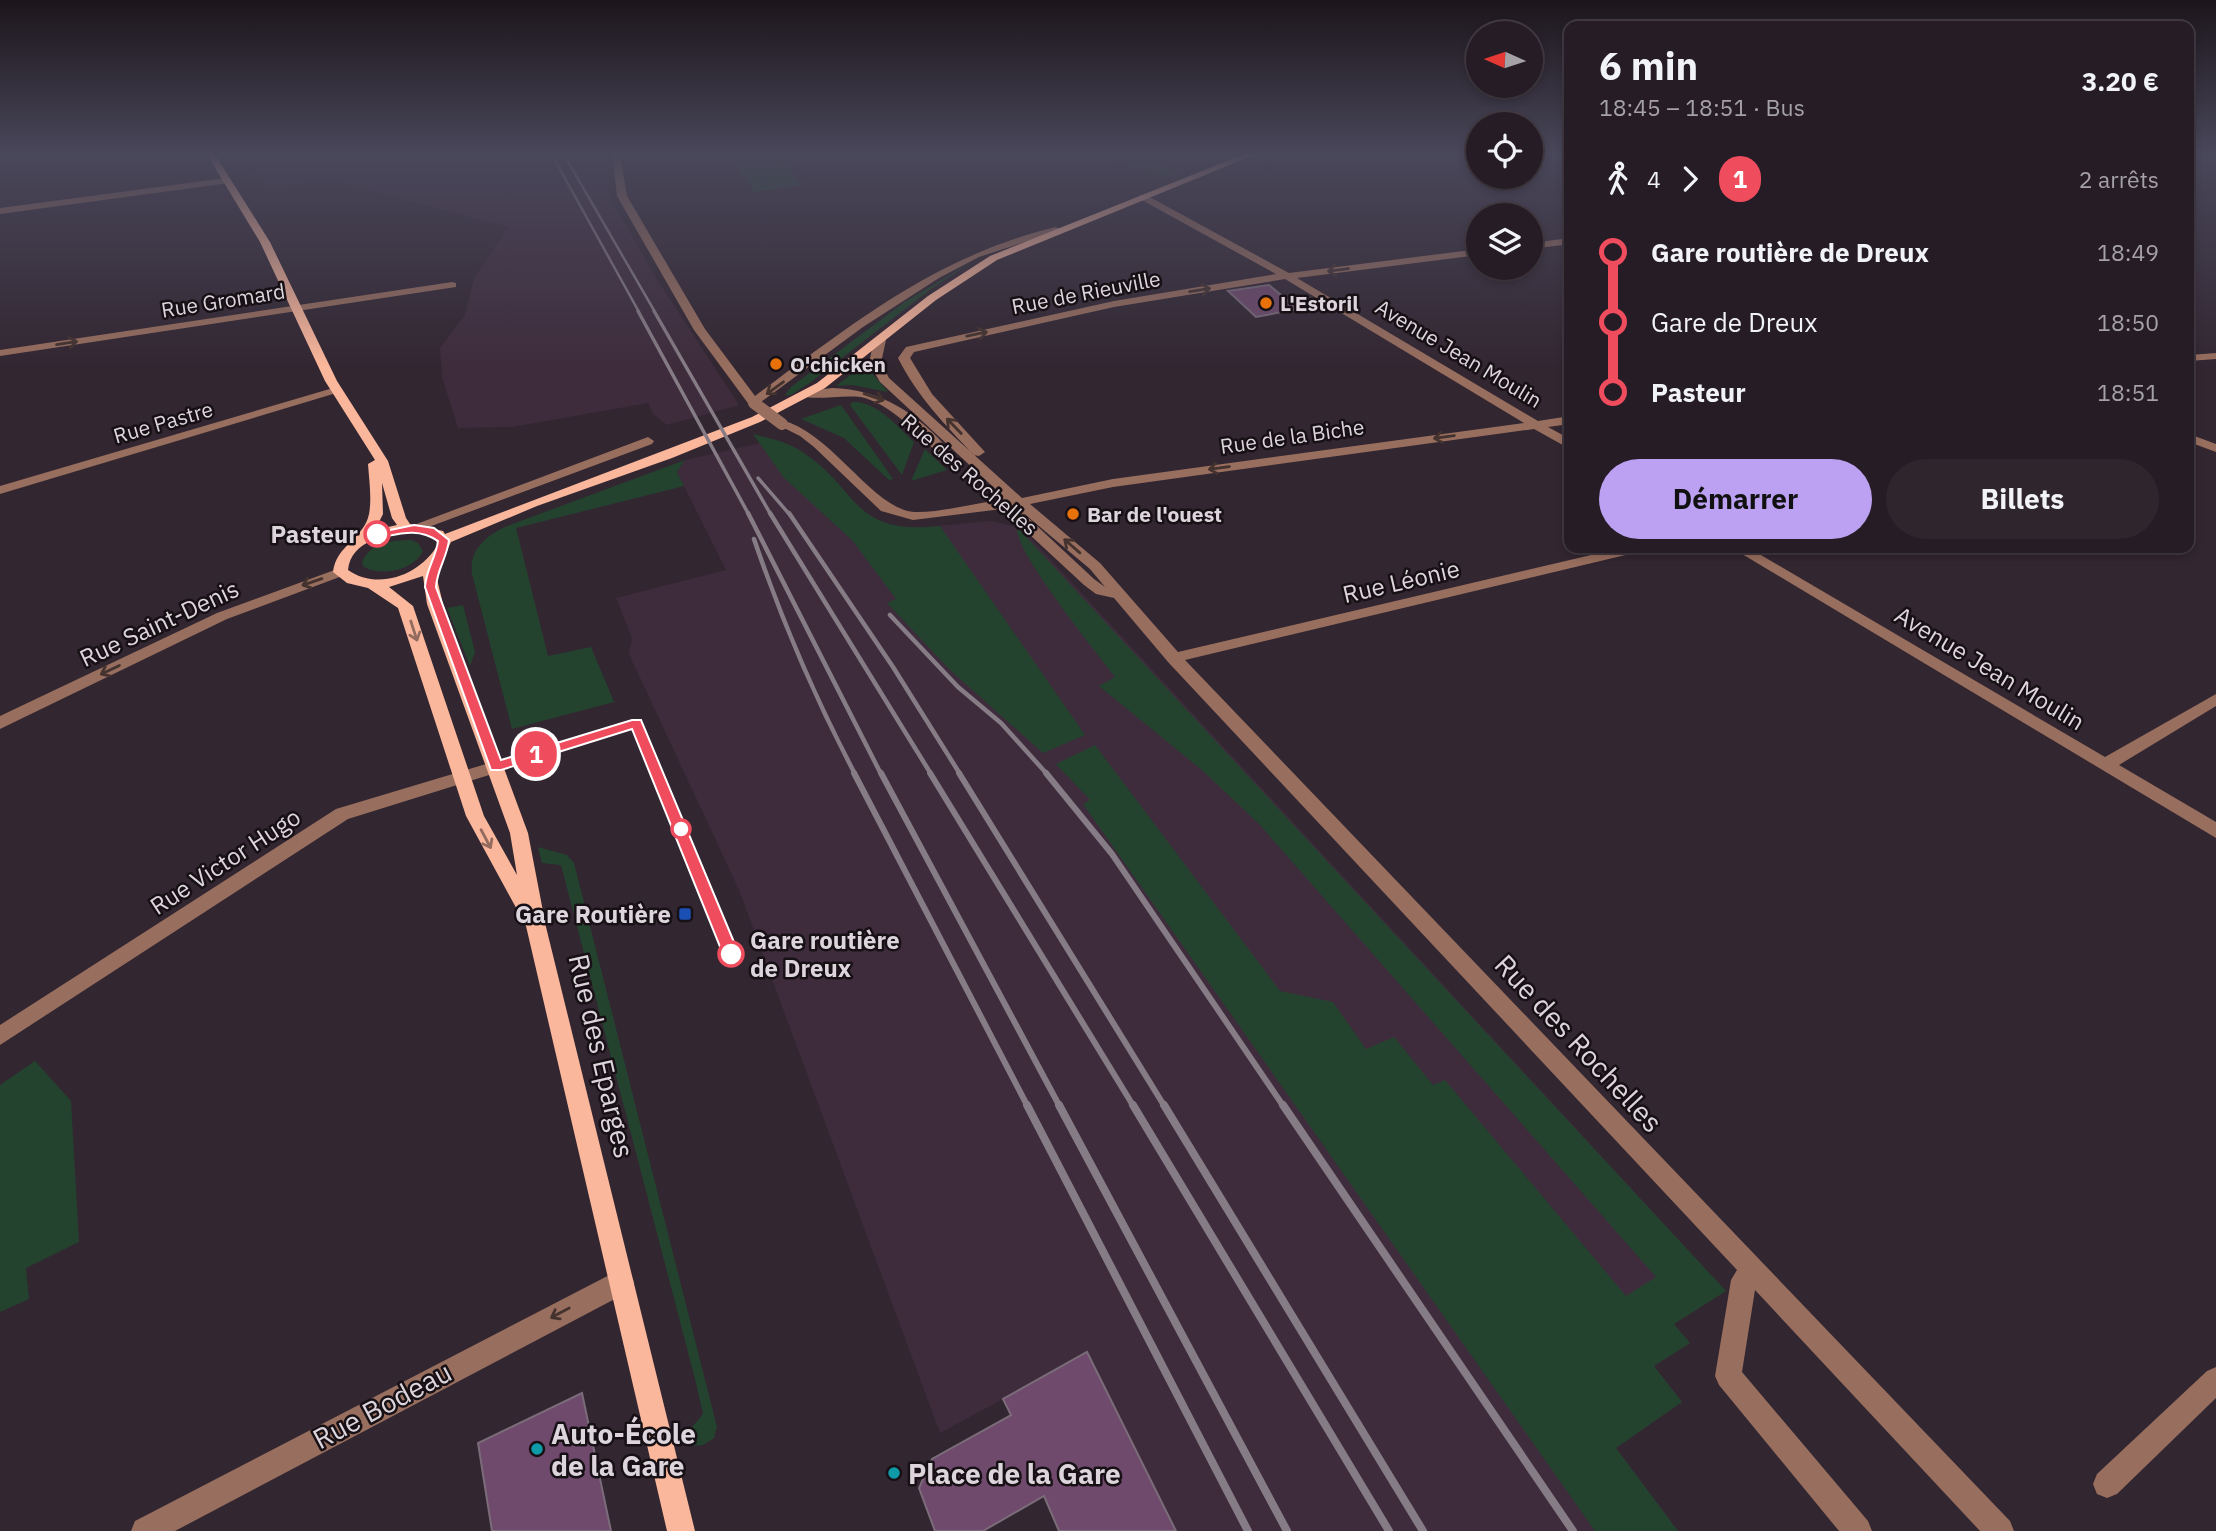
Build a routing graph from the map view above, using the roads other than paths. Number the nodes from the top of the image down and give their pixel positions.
1 (254, 224) edge
2 (639, 224) edge
3 (1071, 224) edge
4 (1193, 224) edge
5 (1056, 230) junction
6 (1564, 242) edge
7 (1543, 244) edge
8 (1466, 254) edge
9 (1287, 276) junction
10 (452, 285) dead end
11 (298, 308) junction
12 (880, 340) junction
13 (910, 349) joint
14 (0, 353) edge
15 (2216, 356) edge
16 (2194, 358) edge
17 (337, 391) junction
18 (807, 395) junction
19 (754, 403) junction
20 (1564, 421) edge
21 (1534, 424) junction
22 (2194, 440) edge
23 (648, 441) dead end
24 (1564, 442) edge
25 (371, 443) junction
26 (2216, 448) edge
27 (0, 490) edge
28 (1022, 502) junction
29 (1006, 505) junction
30 (410, 528) junction
31 (363, 540) junction
32 (444, 540) junction
33 (1617, 553) edge
34 (1747, 553) edge
35 (434, 563) junction
36 (340, 572) junction
37 (371, 584) junction
38 (1119, 597) junction
39 (1174, 657) junction
40 (2216, 699) edge
41 (0, 723) edge
42 (2106, 765) junction
43 (496, 766) junction
44 (461, 776) junction
45 (2216, 831) edge
46 (537, 927) junction
47 (0, 1036) edge
48 (1744, 1280) dead end
49 (621, 1282) junction
50 (2216, 1380) edge
51 (2107, 1484) dead end
52 (145, 1531) edge
53 (681, 1531) edge
54 (1858, 1531) edge
55 (2000, 1531) edge

1 - 11 main road
2 - 19 street, Rue de la Biche
3 - 5 main road
4 - 9 street, Avenue Jean Moulin
5 - 12 main road
5 -> 19 street
6 - 7 street
8 -> 9 street, Rue de Rieuville
13 -> 9 street, Rue de Rieuville
9 - 21 street, Avenue Jean Moulin
10 - 11 street, Rue Gromard
14 -> 11 street, Rue Gromard
11 - 17 main road
12 - 18 main road
12 - 28 street, Rue des Rochelles
28 -> 13 street, Rue des Rochelles
15 - 16 street
17 - 25 main road
17 - 27 street, Rue Pastre
18 -> 29 street, Rue des Rochelles
18 - 32 main road
19 - 29 street, Rue de la Biche, bridge
20 - 21 street, Rue de la Biche
21 - 24 street, Avenue Jean Moulin
21 -> 28 street, Rue de la Biche
22 - 26 street
23 - 30 street
25 - 30 main road
25 - 31 main road
28 - 29 street, Rue de la Biche
38 -> 28 street, Rue des Rochelles
29 - 38 street, Rue des Rochelles
30 - 31 main road
30 - 32 main road
31 - 36 main road
32 - 35 main road
33 - 39 street, Rue Léonie
34 - 42 street, Avenue Jean Moulin
35 - 37 main road
35 - 43 main road, Rue des Eparges
36 - 37 main road
36 -> 41 street, Rue Saint-Denis
37 -> 44 main road
38 - 39 street, Rue des Rochelles
39 - 55 street, Rue des Rochelles
40 - 42 street
42 - 45 street, Avenue Jean Moulin
43 - 44 street, Rue Victor Hugo
43 - 46 main road, Rue des Eparges
44 -> 46 main road
44 - 47 street, Rue Victor Hugo
46 - 49 main road, Rue des Eparges
48 - 54 street
49 -> 52 street, Rue Bodeau
49 - 53 main road, Rue des Eparges
50 - 51 street

